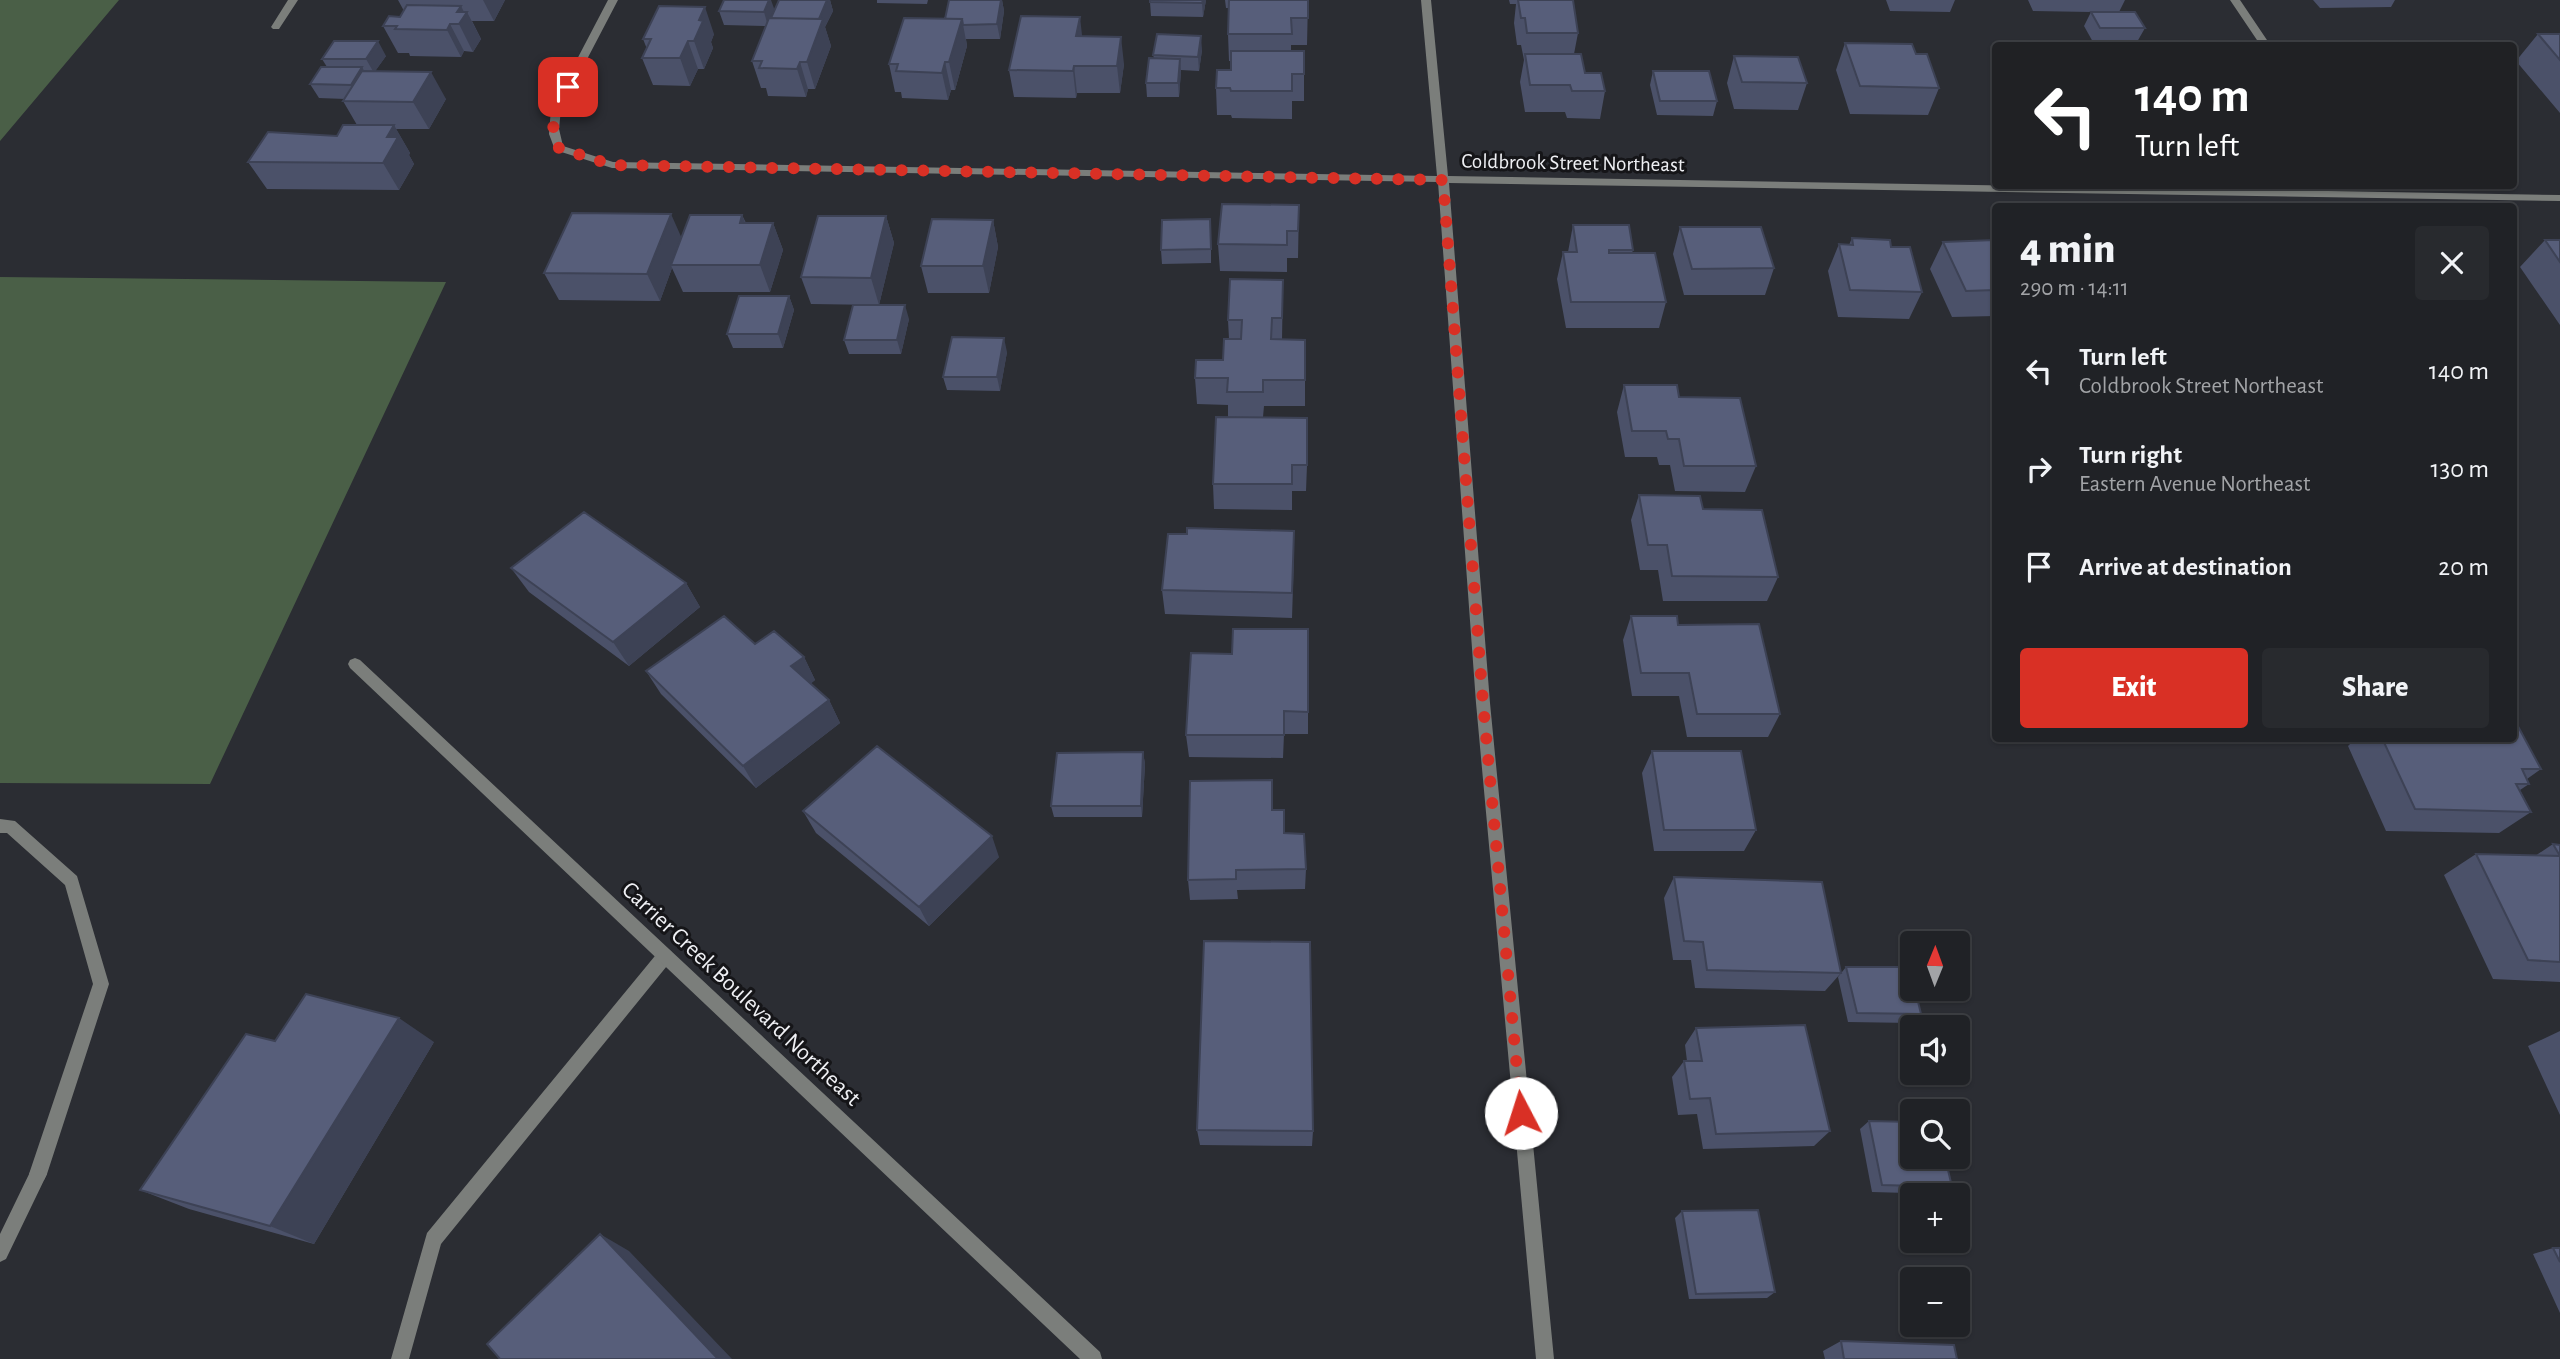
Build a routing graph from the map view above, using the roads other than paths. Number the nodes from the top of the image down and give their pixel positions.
1 (293, 0) edge
2 (613, 0) edge
3 (1426, 0) edge
4 (2235, 0) edge
5 (276, 27) dead end
6 (2263, 42) edge
7 (1443, 180) junction
8 (1992, 186) edge
9 (2271, 189) edge
10 (2363, 190) edge
11 (2560, 198) edge
12 (355, 664) dead end
13 (0, 826) edge
14 (665, 956) junction
15 (0, 1253) edge
16 (400, 1359) edge
17 (1093, 1359) edge
18 (1545, 1359) edge

1 - 5 street
2 - 7 street, Coldbrook Street Northeast
3 - 7 street
4 - 6 street
7 - 8 street, Coldbrook Street Northeast
7 - 18 street
9 - 10 street, Coldbrook Street Northeast
10 - 11 street, Coldbrook Street Northeast
12 - 14 street, Carrier Creek Boulevard Northeast
13 - 15 street
14 - 16 street
14 - 17 street, Carrier Creek Boulevard Northeast

